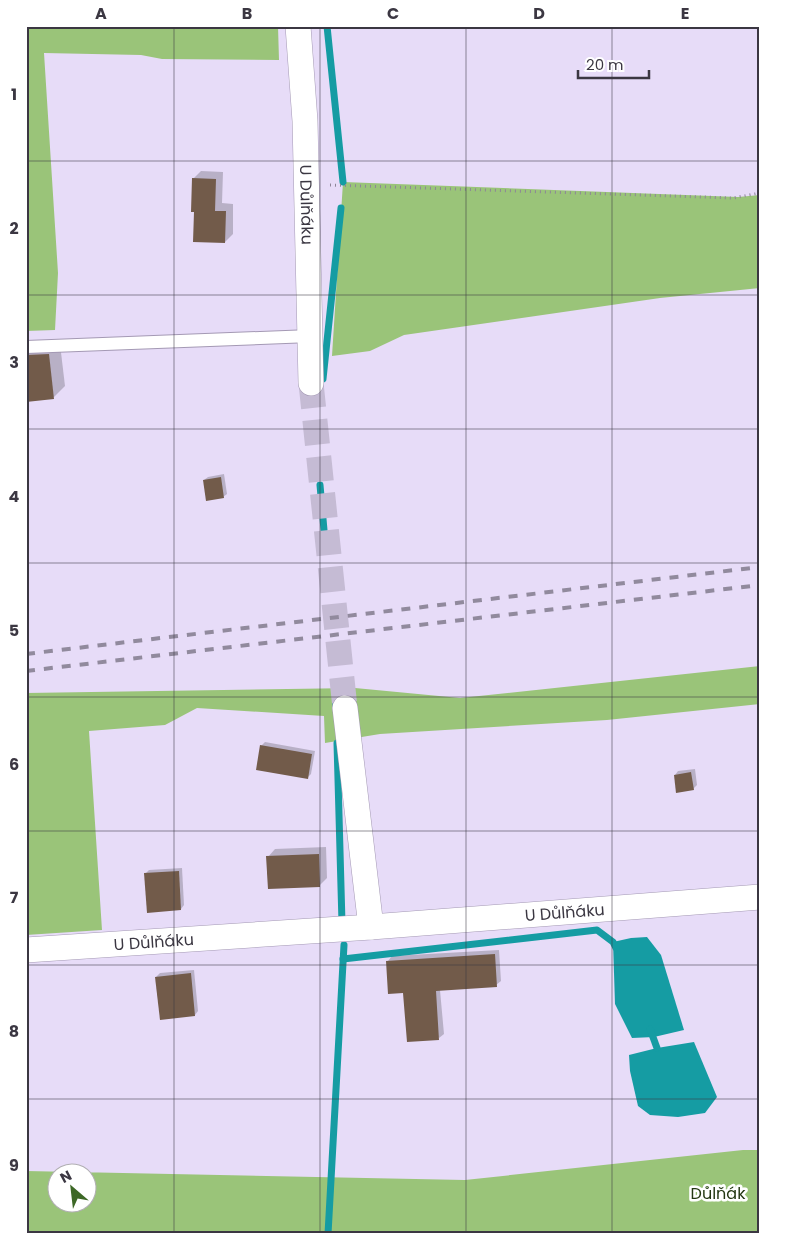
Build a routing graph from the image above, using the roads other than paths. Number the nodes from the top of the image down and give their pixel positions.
1 (298, 26) edge
2 (311, 336) junction
3 (26, 347) edge
4 (311, 383) tunnel mouth
5 (345, 708) tunnel mouth
6 (760, 897) edge
7 (371, 928) junction
8 (26, 950) edge

1 - 2 street, U Důlňáku
2 - 3 lane
2 - 4 street, U Důlňáku
5 - 7 street
6 - 7 street, U Důlňáku
7 - 8 street, U Důlňáku

